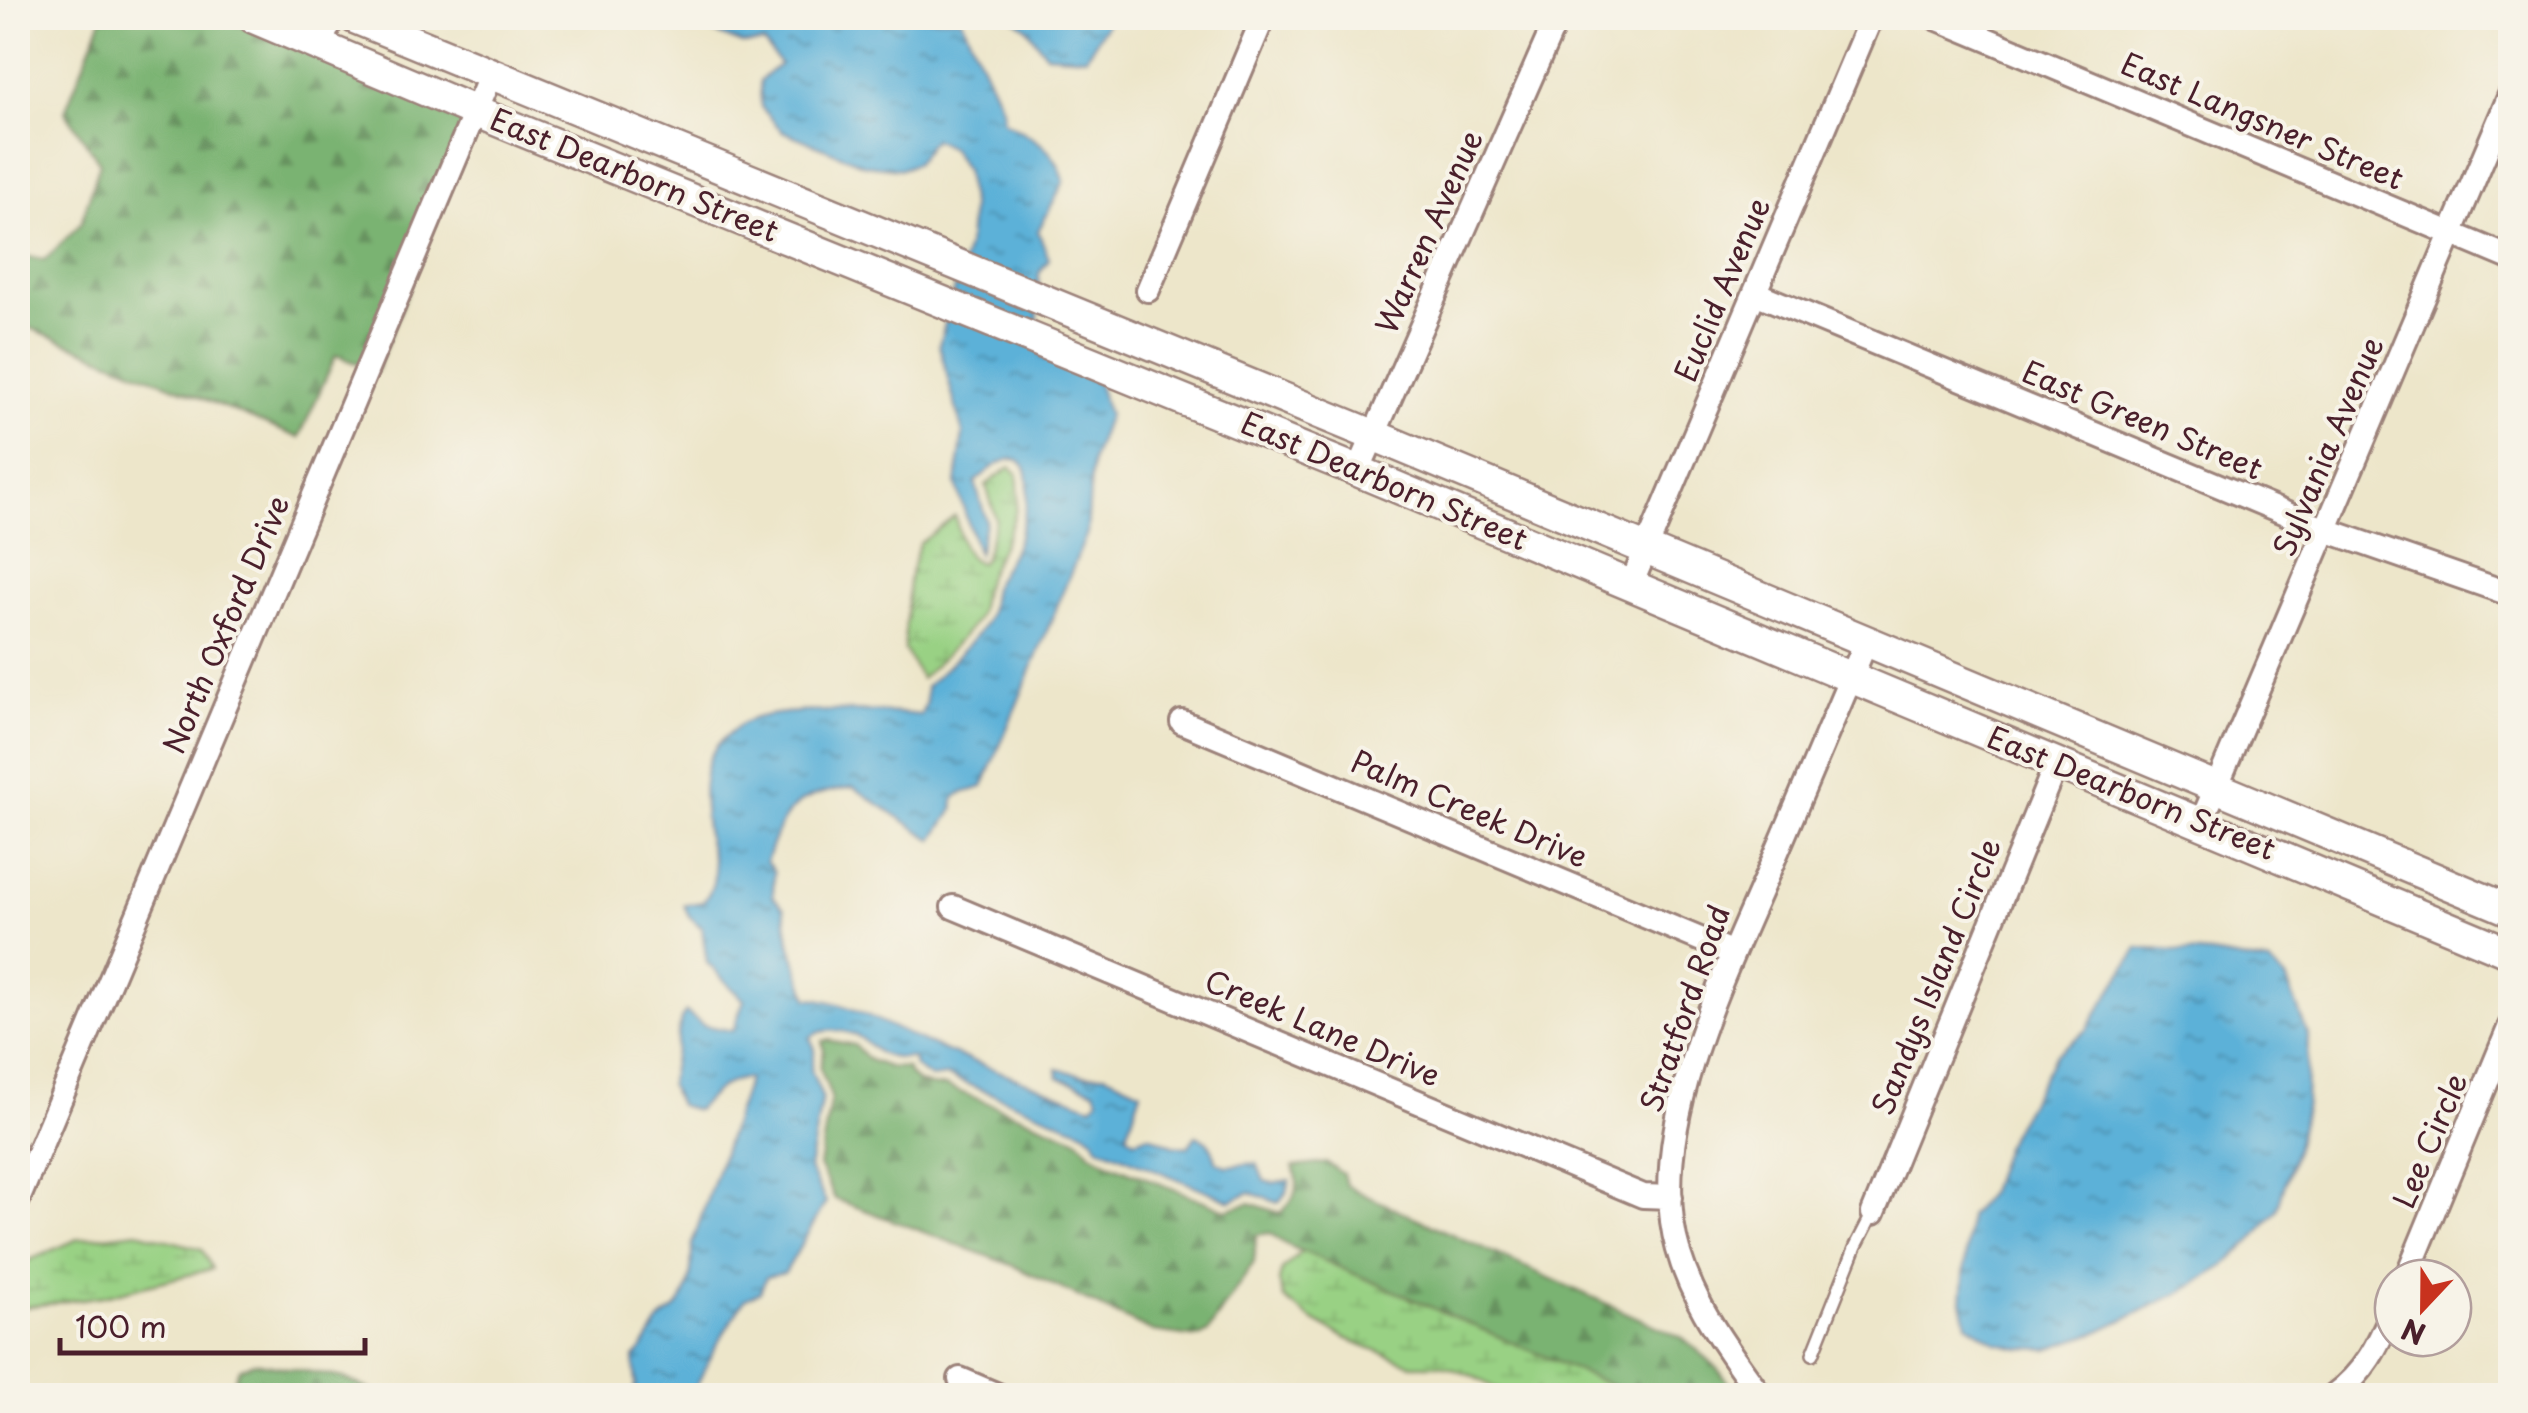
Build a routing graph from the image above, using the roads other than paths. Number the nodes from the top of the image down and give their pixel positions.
1 (254, 18) edge
2 (355, 18) edge
3 (1263, 18) edge
4 (1557, 18) edge
5 (1871, 18) edge
6 (1936, 18) edge
7 (326, 31) edge
8 (491, 74) junction
9 (2510, 95) edge
10 (476, 112) junction
11 (2453, 234) junction
12 (2510, 258) edge
13 (1148, 290) dead end
14 (1754, 293) junction
15 (1373, 436) junction
16 (1358, 471) junction
17 (2326, 530) junction
18 (1646, 550) junction
19 (1631, 585) junction
20 (2510, 594) edge
21 (1866, 642) junction
22 (1850, 679) junction
23 (1182, 722) dead end
24 (2056, 764) junction
25 (2216, 787) junction
26 (2201, 822) junction
27 (952, 907) dead end
28 (2510, 910) edge
29 (1734, 953) junction
30 (2510, 953) edge
31 (2510, 1026) edge
32 (1670, 1198) junction
33 (18, 1200) edge
34 (1873, 1213) joint
35 (2414, 1258) edge
36 (1813, 1354) dead end
37 (2373, 1354) edge
38 (960, 1379) dead end
39 (1000, 1396) edge
40 (1761, 1396) edge
41 (2333, 1396) edge

1 - 7 main road, East Dearborn Street
2 - 8 main road, East Dearborn Street
3 - 13 street
4 - 15 street, Warren Avenue
5 - 14 street, Euclid Avenue
6 - 11 street, East Langsner Street
7 - 10 main road, East Dearborn Street
8 - 10 street, North Oxford Drive
8 - 15 main road, East Dearborn Street
9 - 11 street, Sylvania Avenue
10 - 16 main road, East Dearborn Street
10 - 33 street, North Oxford Drive
11 - 12 street, East Langsner Street
11 - 17 street, Sylvania Avenue
14 - 17 street, East Green Street
14 - 18 street, Euclid Avenue
15 - 16 street, Warren Avenue
15 - 18 main road, East Dearborn Street
16 - 19 main road, East Dearborn Street
17 - 20 street, East Green Street
17 - 25 street, Sylvania Avenue
18 - 19 street, Euclid Avenue
18 - 21 main road, East Dearborn Street
19 - 22 main road, East Dearborn Street
21 - 22 street, Stratford Road
21 - 25 main road, East Dearborn Street
22 - 24 main road, East Dearborn Street
22 - 29 street, Stratford Road
23 - 29 street, Palm Creek Drive
24 - 26 main road, East Dearborn Street
24 - 34 street, Sandys Island Circle
25 - 26 street, Sylvania Avenue
25 - 28 main road, East Dearborn Street
26 - 30 main road, East Dearborn Street
27 - 32 street, Creek Lane Drive
29 - 32 street, Stratford Road
31 - 35 street, Lee Circle
32 - 40 street, Stratford Road
34 - 36 lane
37 - 41 street
38 - 39 street

